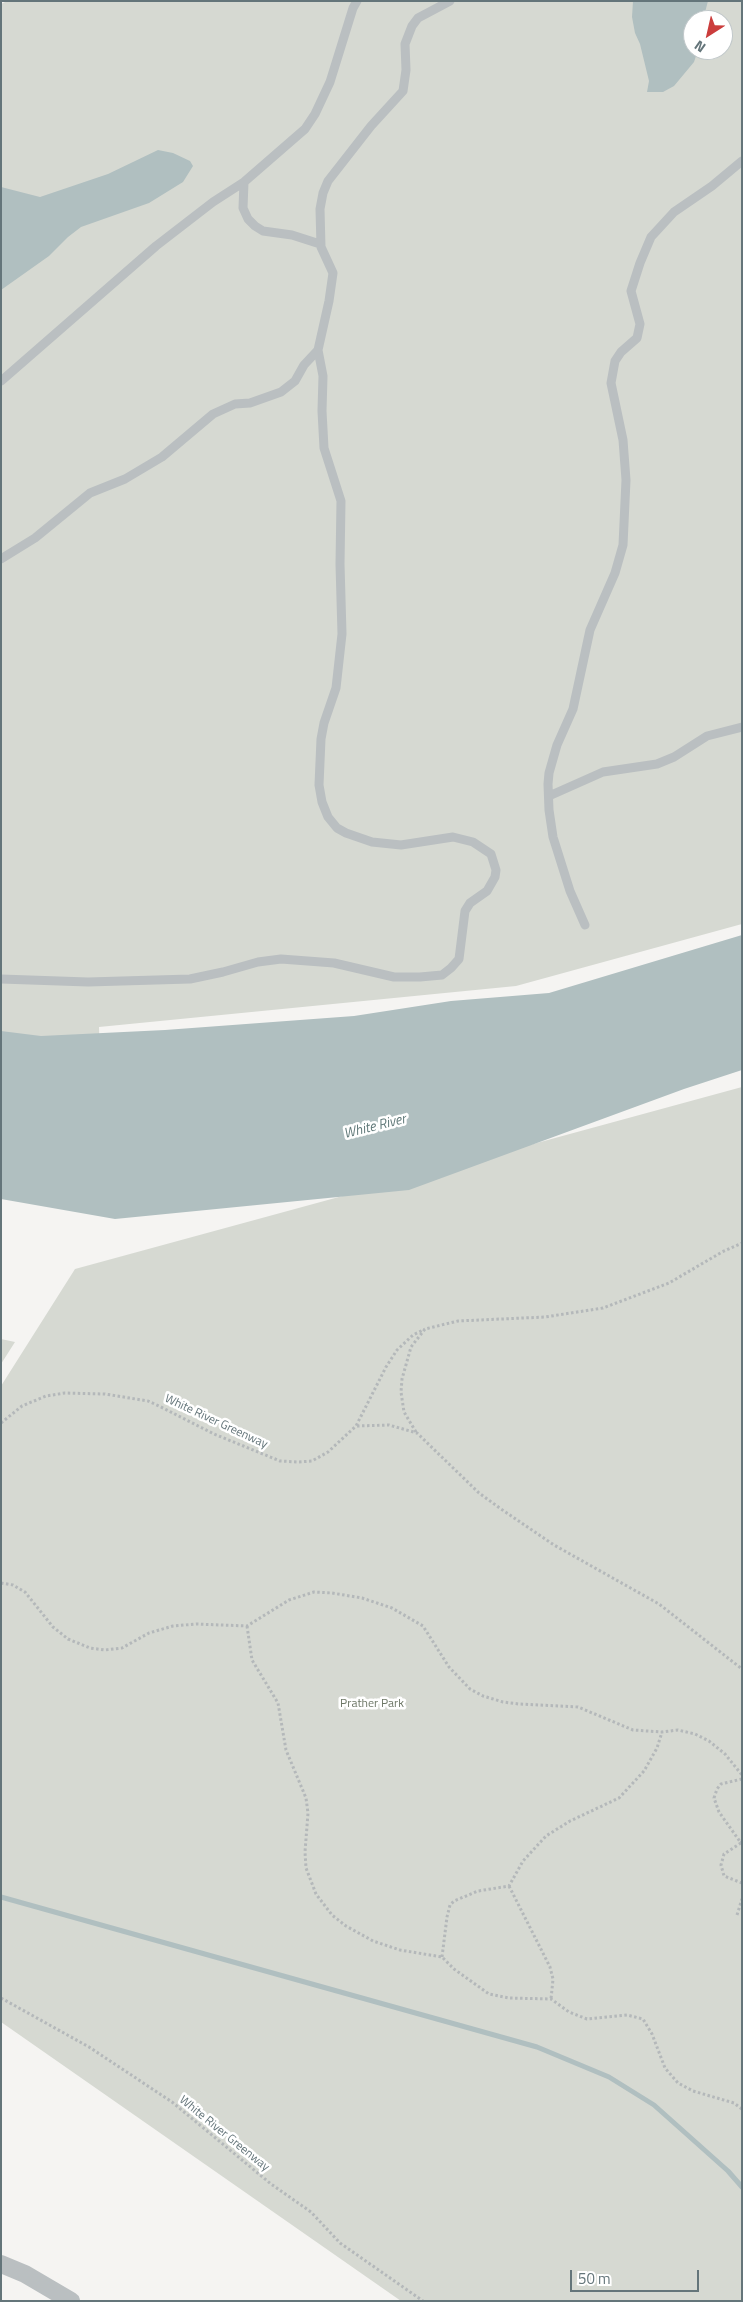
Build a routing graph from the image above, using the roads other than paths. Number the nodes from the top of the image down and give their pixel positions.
1 (357, 1) edge
2 (450, 1) edge
3 (742, 161) edge
4 (244, 182) junction
5 (320, 244) junction
6 (318, 350) junction
7 (1, 381) edge
8 (1, 559) edge
9 (742, 727) edge
10 (549, 796) junction
11 (585, 925) dead end
12 (1, 980) edge
13 (1, 2264) edge
14 (71, 2301) edge

1 - 4 lane
2 - 5 lane
3 - 10 lane
4 - 5 lane
4 - 7 lane
5 - 6 lane
6 - 8 lane
6 - 12 lane
9 - 10 lane
10 - 11 lane
13 - 14 street

